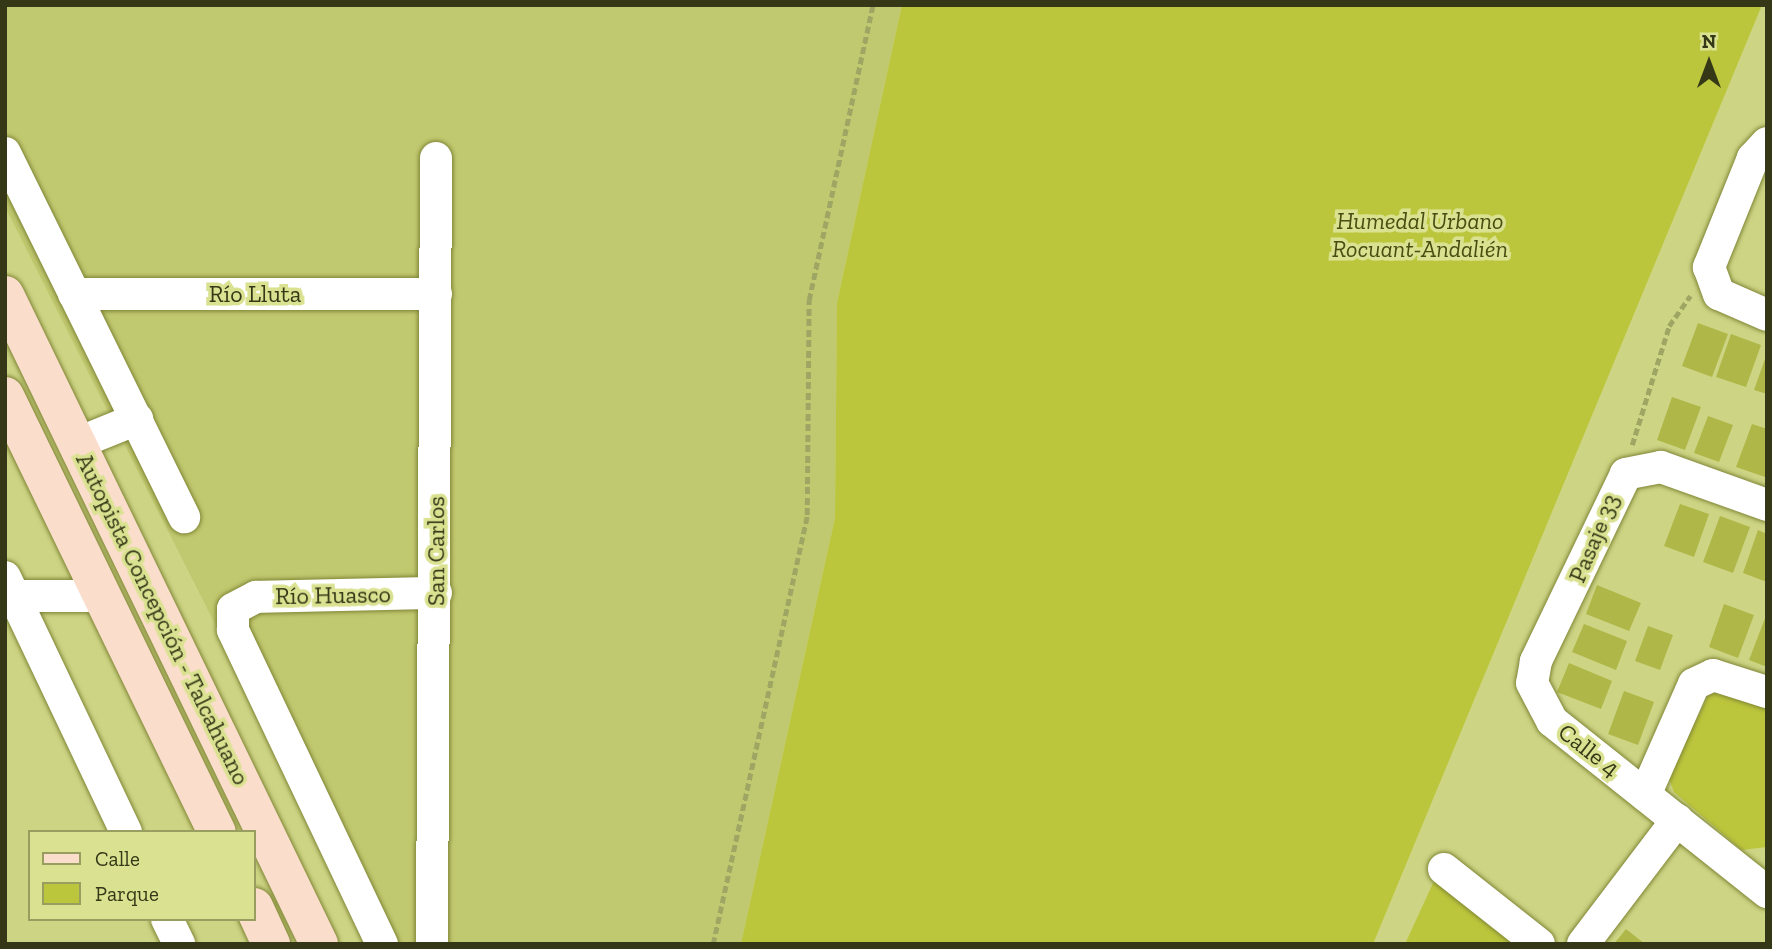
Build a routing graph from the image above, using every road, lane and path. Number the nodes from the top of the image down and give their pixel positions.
1 (873, 5) edge
2 (1767, 143) edge
3 (436, 158) dead end
4 (9, 169) edge
5 (1713, 287) junction
6 (74, 294) junction
7 (436, 294) junction
8 (5, 295) edge
9 (1767, 315) edge
10 (5, 396) edge
11 (137, 419) junction
12 (78, 443) junction
13 (1635, 469) junction
14 (1767, 505) edge
15 (184, 517) dead end
16 (8, 590) edge
17 (436, 593) junction
18 (103, 596) junction
19 (1536, 661) joint
20 (1767, 692) edge
21 (1645, 795) junction
22 (1678, 820) junction
23 (125, 830) edge
24 (216, 830) edge
25 (1444, 869) dead end
26 (1767, 892) edge
27 (256, 911) edge
28 (168, 921) edge
29 (179, 944) edge
30 (271, 944) edge
31 (319, 944) edge
32 (382, 944) edge
33 (432, 944) edge
34 (713, 944) edge
35 (1539, 944) edge
36 (1583, 944) edge

1 - 34 path
2 - 5 street
3 - 7 street, San Carlos
4 - 6 street
5 - 9 street
5 - 13 path
6 - 7 street, Río Lluta
6 - 11 street
7 - 17 street, San Carlos
8 - 12 main road, Autopista Concepción - Talcahuano
10 - 18 main road, Autopista Concepción - Talcahuano
11 - 12 street
11 - 15 street
12 - 31 main road, Autopista Concepción - Talcahuano
13 - 14 street, Pasaje 33
13 - 19 street, Pasaje 33
16 - 18 street
16 - 23 street
17 - 32 street, Río Huasco
17 - 33 street, San Carlos
18 - 24 main road, Autopista Concepción - Talcahuano
19 - 21 street, Calle 4
20 - 21 street
21 - 22 street, Calle 4
22 - 26 street, Calle 4
22 - 36 street
25 - 35 street
27 - 30 main road
28 - 29 street

